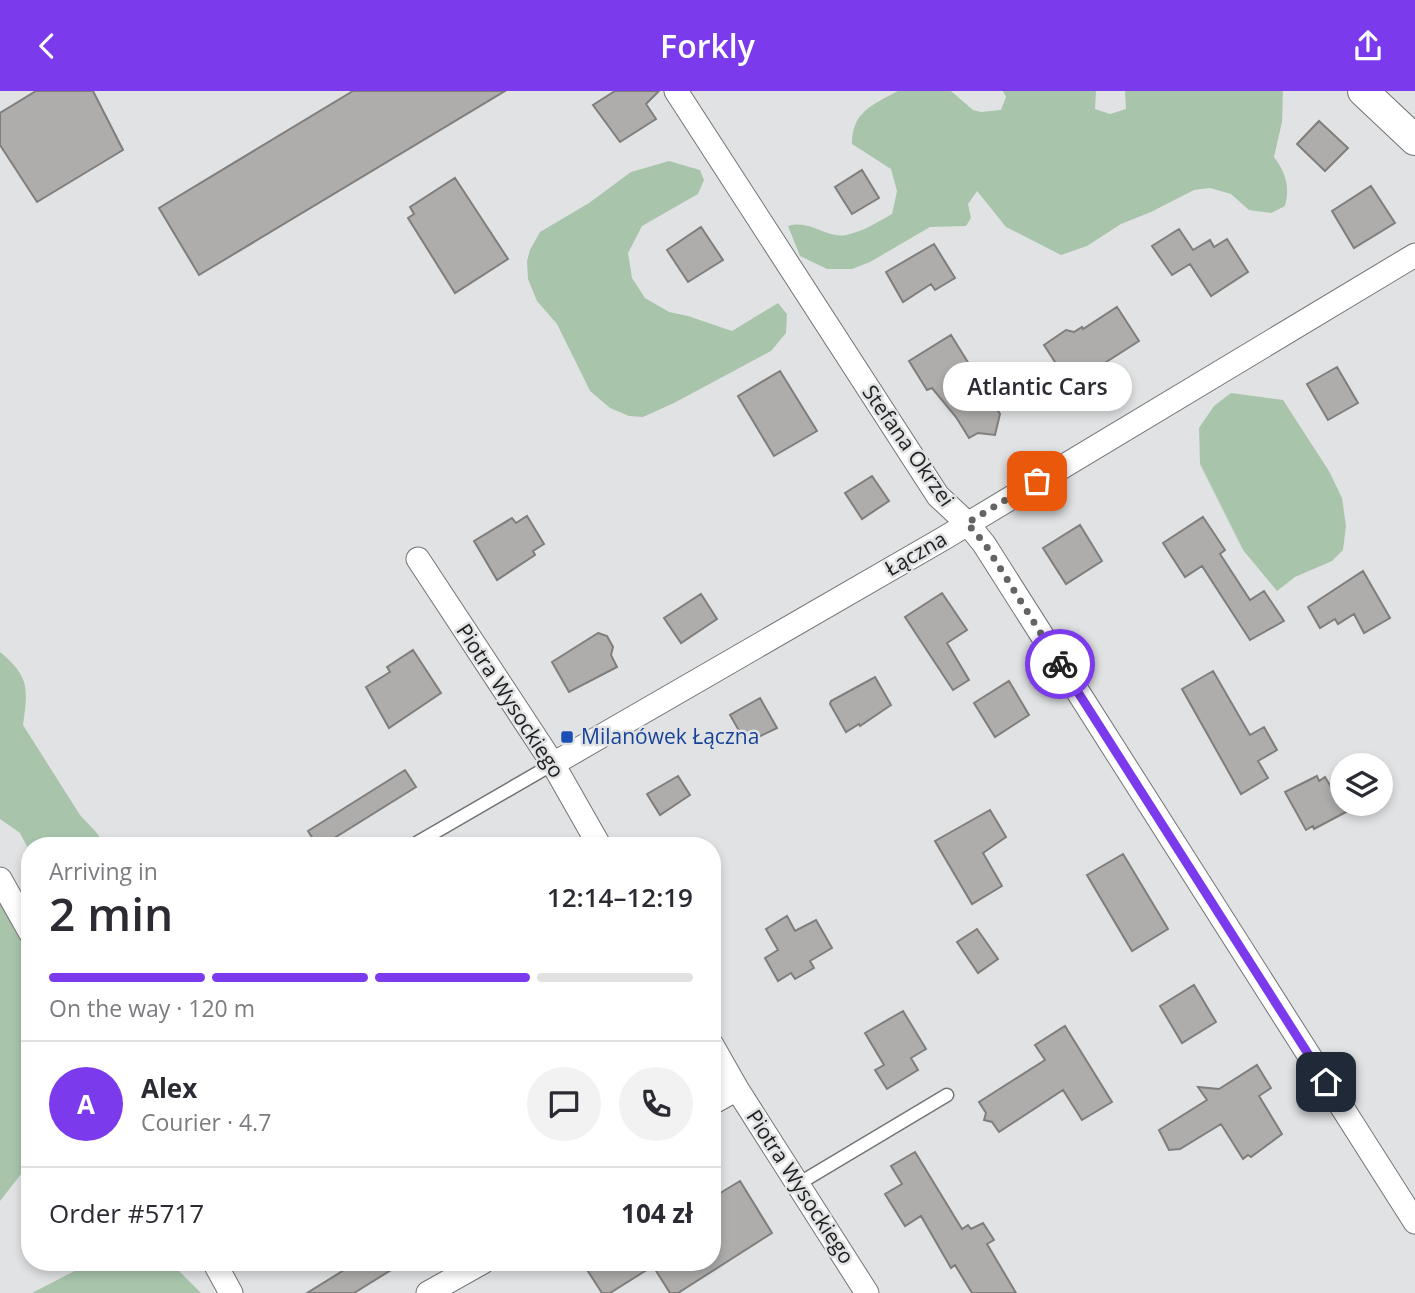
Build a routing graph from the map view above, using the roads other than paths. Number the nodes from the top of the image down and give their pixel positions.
1 (676, 91) edge
2 (1363, 91) edge
3 (1415, 140) edge
4 (1415, 255) edge
5 (967, 523) junction
6 (418, 559) dead end
7 (553, 764) junction
8 (428, 837) edge
9 (594, 837) edge
10 (0, 879) edge
11 (21, 916) edge
12 (721, 1061) edge
13 (737, 1089) junction
14 (947, 1095) dead end
15 (721, 1098) edge
16 (798, 1184) junction
17 (1415, 1222) edge
18 (219, 1271) edge
19 (467, 1271) edge
20 (231, 1293) edge
21 (428, 1293) edge
22 (867, 1293) edge

1 - 5 street, Stefana Okrzei
2 - 3 street
4 - 5 street, Łączna
5 - 7 street, Łączna
5 - 17 street, Stefana Okrzei
6 - 7 street, Piotra Wysockiego
7 - 8 lane, Łączna
7 - 9 street, Piotra Wysockiego
10 - 11 street
12 - 13 street, Piotra Wysockiego
13 - 15 street
13 - 16 street, Piotra Wysockiego
14 - 16 lane
16 - 22 street, Piotra Wysockiego
18 - 20 street
19 - 21 street

